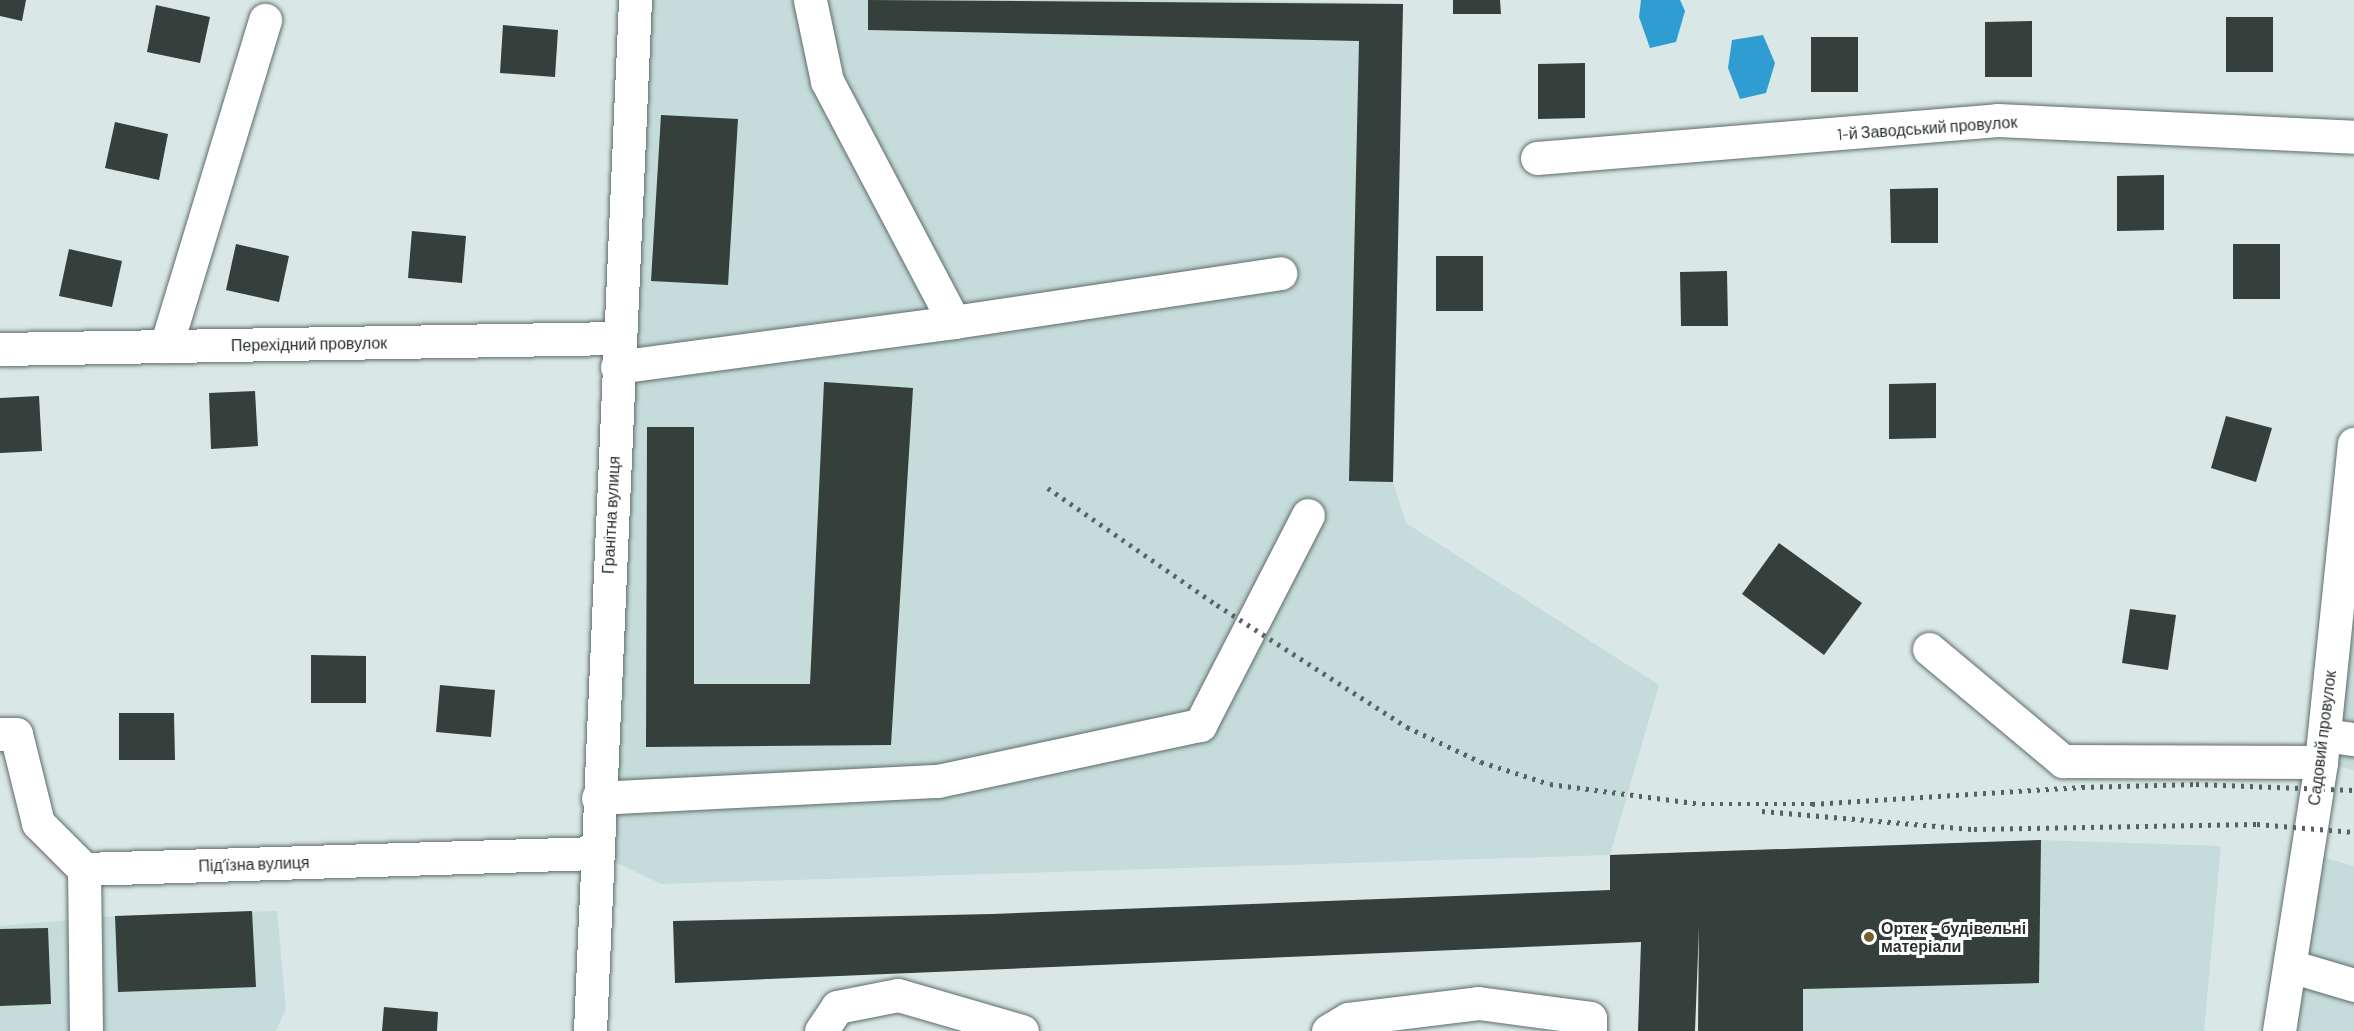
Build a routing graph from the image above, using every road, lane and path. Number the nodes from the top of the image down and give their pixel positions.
1 (635, 0) edge
2 (810, 0) edge
3 (265, 20) dead end
4 (2354, 137) edge
5 (1537, 158) dead end
6 (1280, 273) dead end
7 (954, 322) junction
8 (166, 346) junction
9 (0, 349) edge
10 (618, 353) junction
11 (2354, 444) edge
12 (1308, 515) dead end
13 (1929, 649) dead end
14 (0, 734) edge
15 (2333, 746) edge
16 (598, 798) junction
17 (596, 853) junction
18 (84, 869) junction
19 (2290, 966) junction
20 (2354, 985) edge
21 (86, 1031) edge
22 (590, 1031) edge
23 (821, 1031) edge
24 (1022, 1031) edge
25 (1328, 1031) edge
26 (1590, 1031) edge
27 (2280, 1031) edge

1 - 10 street, Гранітна вулиця
2 - 7 street
3 - 8 street
4 - 5 street, 1-й Заводський провулок
6 - 7 street, Перехідний провулок
7 - 10 street, Перехідний провулок
8 - 9 street, Перехідний провулок
8 - 10 street, Перехідний провулок
10 - 16 street, Гранітна вулиця
11 - 15 street, Садовий провулок
12 - 16 street
13 - 15 street
14 - 18 street
15 - 19 street, Садовий провулок
16 - 17 street, Гранітна вулиця
17 - 18 street, Підʼїзна вулиця
17 - 22 street, Гранітна вулиця
18 - 21 street
19 - 20 street
19 - 27 street, Садовий провулок
23 - 24 street
25 - 26 street

